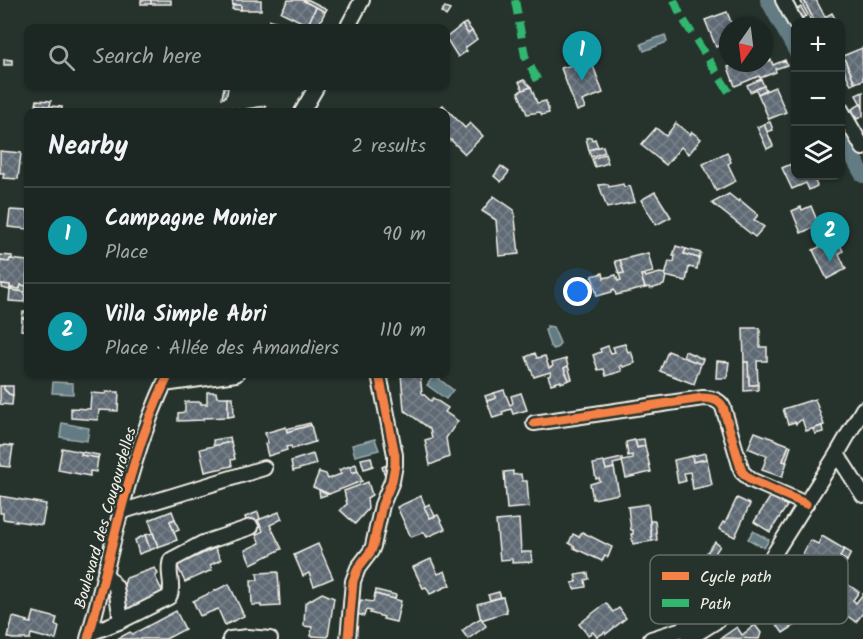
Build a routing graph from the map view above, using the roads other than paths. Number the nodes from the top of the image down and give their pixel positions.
1 (362, 0) edge
2 (783, 0) edge
3 (792, 18) edge
4 (349, 24) edge
5 (315, 90) edge
6 (305, 108) edge
7 (845, 117) edge
8 (863, 148) edge
9 (380, 378) edge
10 (167, 379) edge
11 (863, 409) edge
12 (534, 423) dead end
13 (837, 454) junction
14 (264, 468) dead end
15 (863, 495) edge
16 (806, 504) junction
17 (120, 512) junction
18 (251, 527) dead end
19 (773, 555) edge
20 (105, 573) junction
21 (121, 621) junction
22 (698, 624) edge
23 (712, 624) edge
24 (89, 636) edge
25 (230, 639) edge
26 (270, 639) edge
27 (348, 639) edge
28 (651, 639) edge
29 (688, 639) edge

1 - 4 street
2 - 3 street
5 - 6 street
7 - 8 street
9 - 27 street
10 - 17 street, Boulevard des Cougourdelles
11 - 13 street
12 - 16 street
13 - 15 street
13 - 16 street
14 - 17 street
16 - 19 street
17 - 20 street, Boulevard des Cougourdelles
18 - 21 street
20 - 21 street
20 - 24 street, Boulevard des Cougourdelles
21 - 24 street
22 - 28 street
23 - 29 street
25 - 26 street

